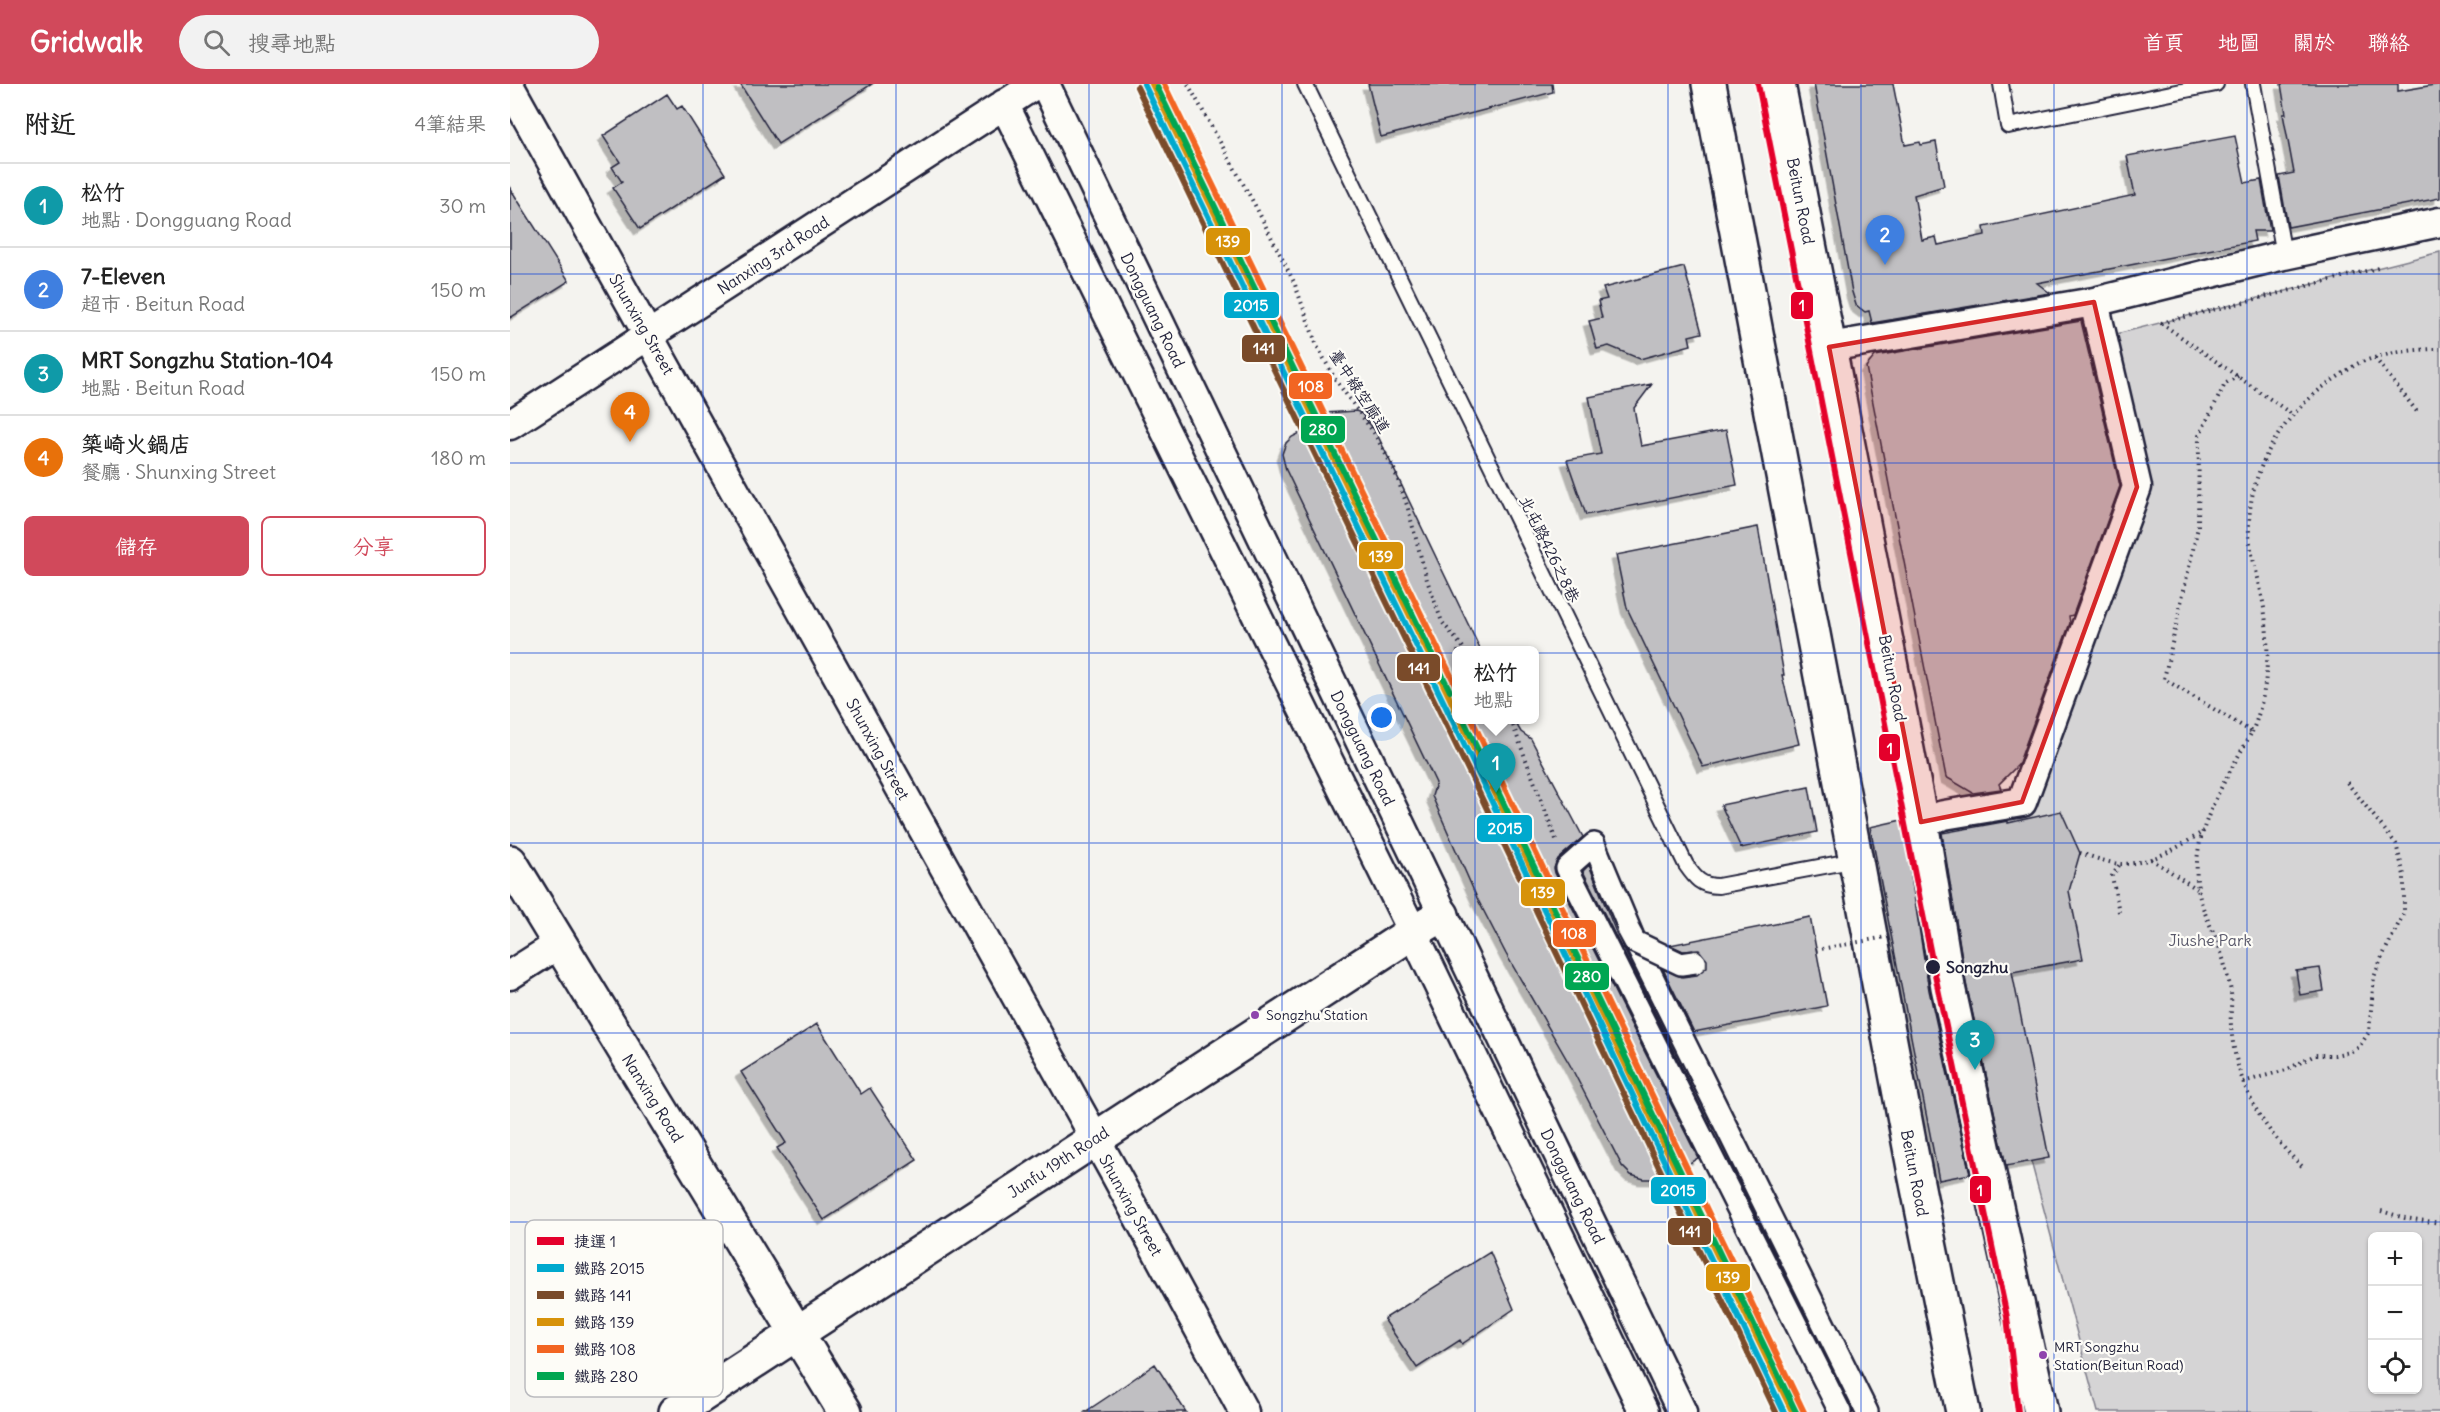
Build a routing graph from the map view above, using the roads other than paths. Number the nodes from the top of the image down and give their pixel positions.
1 (1036, 84) edge
2 (1045, 84) edge
3 (1305, 84) edge
4 (1709, 84) edge
5 (1778, 84) edge
6 (2001, 84) edge
7 (2216, 84) edge
8 (2253, 84) edge
9 (510, 87) edge
10 (1004, 104) junction
11 (2440, 222) edge
12 (2284, 255) junction
13 (2094, 302) junction
14 (648, 336) junction
15 (1829, 347) junction
16 (510, 425) edge
17 (1921, 822) junction
18 (1857, 860) junction
19 (510, 862) edge
20 (1442, 915) junction
21 (1413, 932) junction
22 (1632, 935) junction
23 (559, 944) junction
24 (1695, 962) dead end
25 (510, 975) edge
26 (1094, 1138) junction
27 (796, 1333) junction
28 (723, 1381) edge
29 (699, 1397) edge
30 (676, 1412) edge
31 (845, 1412) edge
32 (1244, 1412) edge
33 (1644, 1412) edge
34 (1682, 1412) edge
35 (1840, 1412) edge
36 (1867, 1412) edge
37 (1963, 1412) edge
38 (2041, 1412) edge

1 - 10 street, Nanxing 3rd Road
2 - 20 street, Dongguang Road
3 - 18 lane, 北屯路426之8巷
4 - 18 main road, Beitun Road
5 - 15 main road, Beitun Road
6 - 7 lane
8 - 12 lane
9 - 14 street, Shunxing Street
10 - 14 street, Nanxing 3rd Road
10 - 21 street, Dongguang Road
11 - 12 street
12 - 13 street
13 - 15 street
13 - 17 street
14 - 16 street, Nanxing 3rd Road
14 - 26 street, Shunxing Street
15 - 17 main road, Beitun Road
17 - 38 main road, Beitun Road
18 - 37 main road, Beitun Road
19 - 23 main road, Nanxing Road
20 - 21 main road, Junfu 19th Road
20 - 34 street, Dongguang Road
21 - 26 main road, Junfu 19th Road
21 - 33 street, Dongguang Road
22 - 24 street, bridge
22 - 35 street
22 - 36 street
23 - 25 street
23 - 27 main road, Nanxing Road
26 - 27 main road, Junfu 19th Road
26 - 32 street, Shunxing Street
27 - 28 main road, Junfu 19th Road
27 - 31 main road, Nanxing Road
29 - 30 main road, Junfu 19th Road

